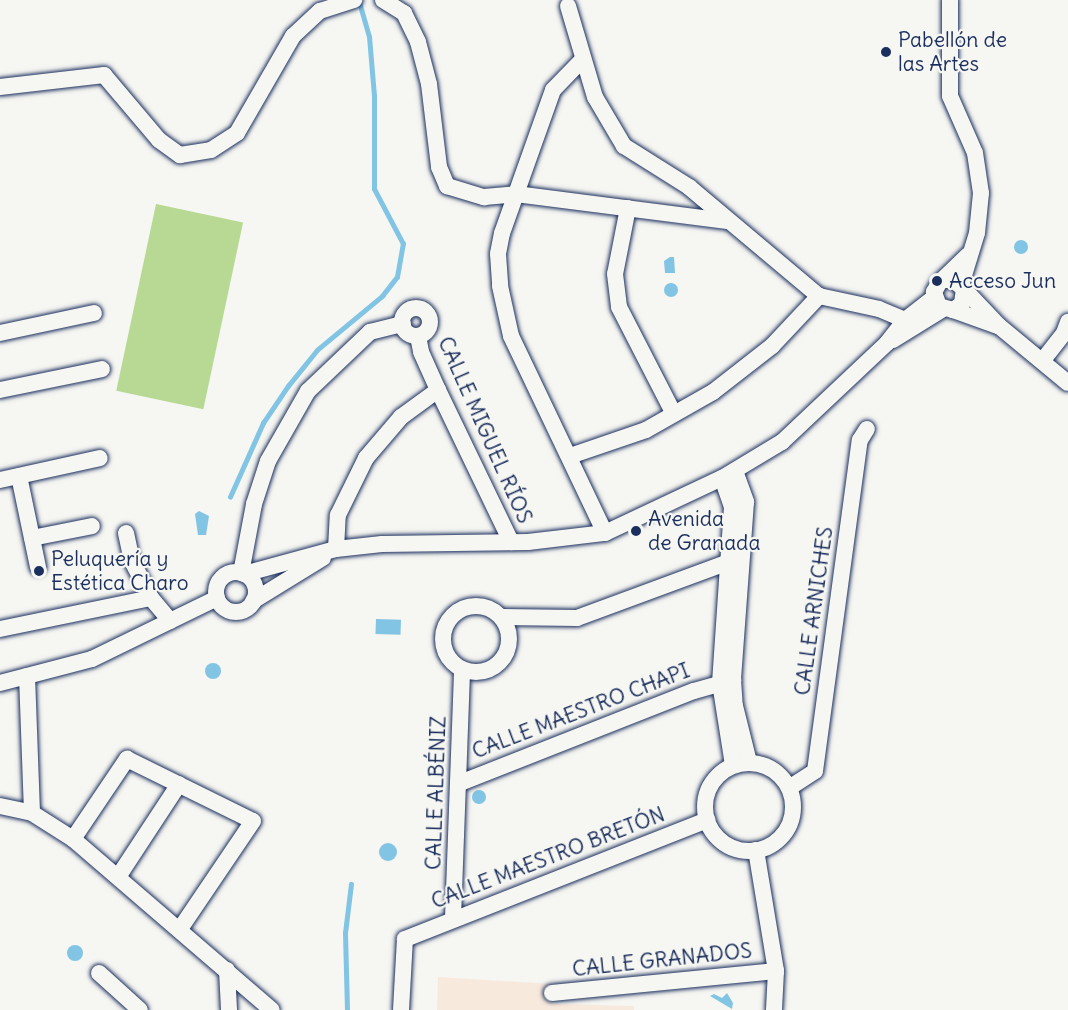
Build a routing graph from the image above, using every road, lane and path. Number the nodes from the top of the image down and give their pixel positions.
1 (383, 0) edge
2 (950, 0) edge
3 (347, 1) edge
4 (568, 6) dead end
5 (583, 59) junction
6 (0, 87) edge
7 (516, 194) junction
8 (628, 208) junction
9 (727, 221) junction
10 (969, 254) junction
11 (943, 280) junction
12 (963, 287) junction
13 (819, 296) junction
14 (944, 305) junction
15 (93, 313) dead end
16 (905, 320) junction
17 (1068, 322) edge
18 (403, 324) junction
19 (999, 326) junction
20 (0, 333) edge
21 (418, 336) junction
22 (887, 343) junction
23 (1043, 360) junction
24 (102, 369) dead end
25 (1068, 383) edge
26 (0, 390) edge
27 (438, 390) junction
28 (674, 414) junction
29 (867, 429) dead end
30 (570, 456) junction
31 (100, 458) dead end
32 (729, 474) junction
33 (19, 476) junction
34 (0, 480) edge
35 (92, 526) dead end
36 (126, 533) dead end
37 (604, 533) junction
38 (32, 538) junction
39 (511, 542) junction
40 (336, 549) junction
41 (734, 562) junction
42 (38, 567) dead end
43 (242, 573) junction
44 (151, 598) junction
45 (217, 598) junction
46 (254, 601) junction
47 (502, 617) junction
48 (170, 621) junction
49 (0, 629) edge
50 (462, 669) junction
51 (27, 676) junction
52 (726, 682) junction
53 (0, 683) edge
54 (741, 764) junction
55 (460, 783) junction
56 (179, 784) junction
57 (789, 788) junction
58 (0, 806) edge
59 (32, 813) junction
60 (707, 820) junction
61 (72, 839) junction
62 (756, 850) junction
63 (118, 877) junction
64 (453, 918) junction
65 (180, 929) junction
66 (226, 970) junction
67 (776, 971) junction
68 (99, 973) dead end
69 (552, 993) dead end
70 (140, 1010) edge
71 (228, 1010) edge
72 (272, 1010) edge
73 (401, 1010) edge
74 (774, 1010) edge

1 - 7 street
2 - 10 street
3 - 6 street
4 - 5 street
5 - 7 street
5 - 9 street
7 - 8 street
7 - 30 street
8 - 9 street
8 - 28 street
9 - 13 street
10 - 11 street
10 - 12 street
11 - 12 street
11 - 14 street
12 - 14 street
12 - 19 street
13 - 16 street
13 - 28 street
14 - 16 street
14 - 19 street
14 - 22 street
15 - 20 street
16 - 22 street
17 - 23 street
18 - 21 street
18 - 21 street
18 - 43 street
19 - 23 street
21 - 27 street, CALLE MIGUEL RÍOS
22 - 32 street
23 - 25 street
24 - 26 street
27 - 39 street, CALLE MIGUEL RÍOS
27 - 40 street
28 - 30 street
29 - 57 street, CALLE ARNICHES
30 - 37 street
31 - 33 street
32 - 37 street
32 - 41 street
33 - 34 street
33 - 38 street
35 - 38 street
36 - 44 street
37 - 39 street
38 - 42 street
39 - 40 street
40 - 43 street
40 - 46 street
41 - 47 street
41 - 52 street
43 - 45 street
43 - 46 street
44 - 48 street
44 - 49 street
45 - 46 street
45 - 48 street
47 - 50 street
47 - 50 street
48 - 51 street
50 - 55 street, CALLE ALBÉNIZ
51 - 53 street
51 - 59 street
52 - 54 street
52 - 55 street, CALLE MAESTRO CHAPI
54 - 57 street
54 - 60 street
55 - 64 street, CALLE ALBÉNIZ
56 - 61 street
56 - 63 street
56 - 65 street
57 - 62 street
58 - 59 street
59 - 61 street
60 - 62 street
60 - 64 street, CALLE MAESTRO BRETÓN
61 - 63 street
62 - 67 street
63 - 65 street
64 - 73 street, CALLE MAESTRO BRETÓN
65 - 66 street
66 - 71 street
66 - 72 street
67 - 69 street, CALLE GRANADOS
67 - 74 street
68 - 70 street

